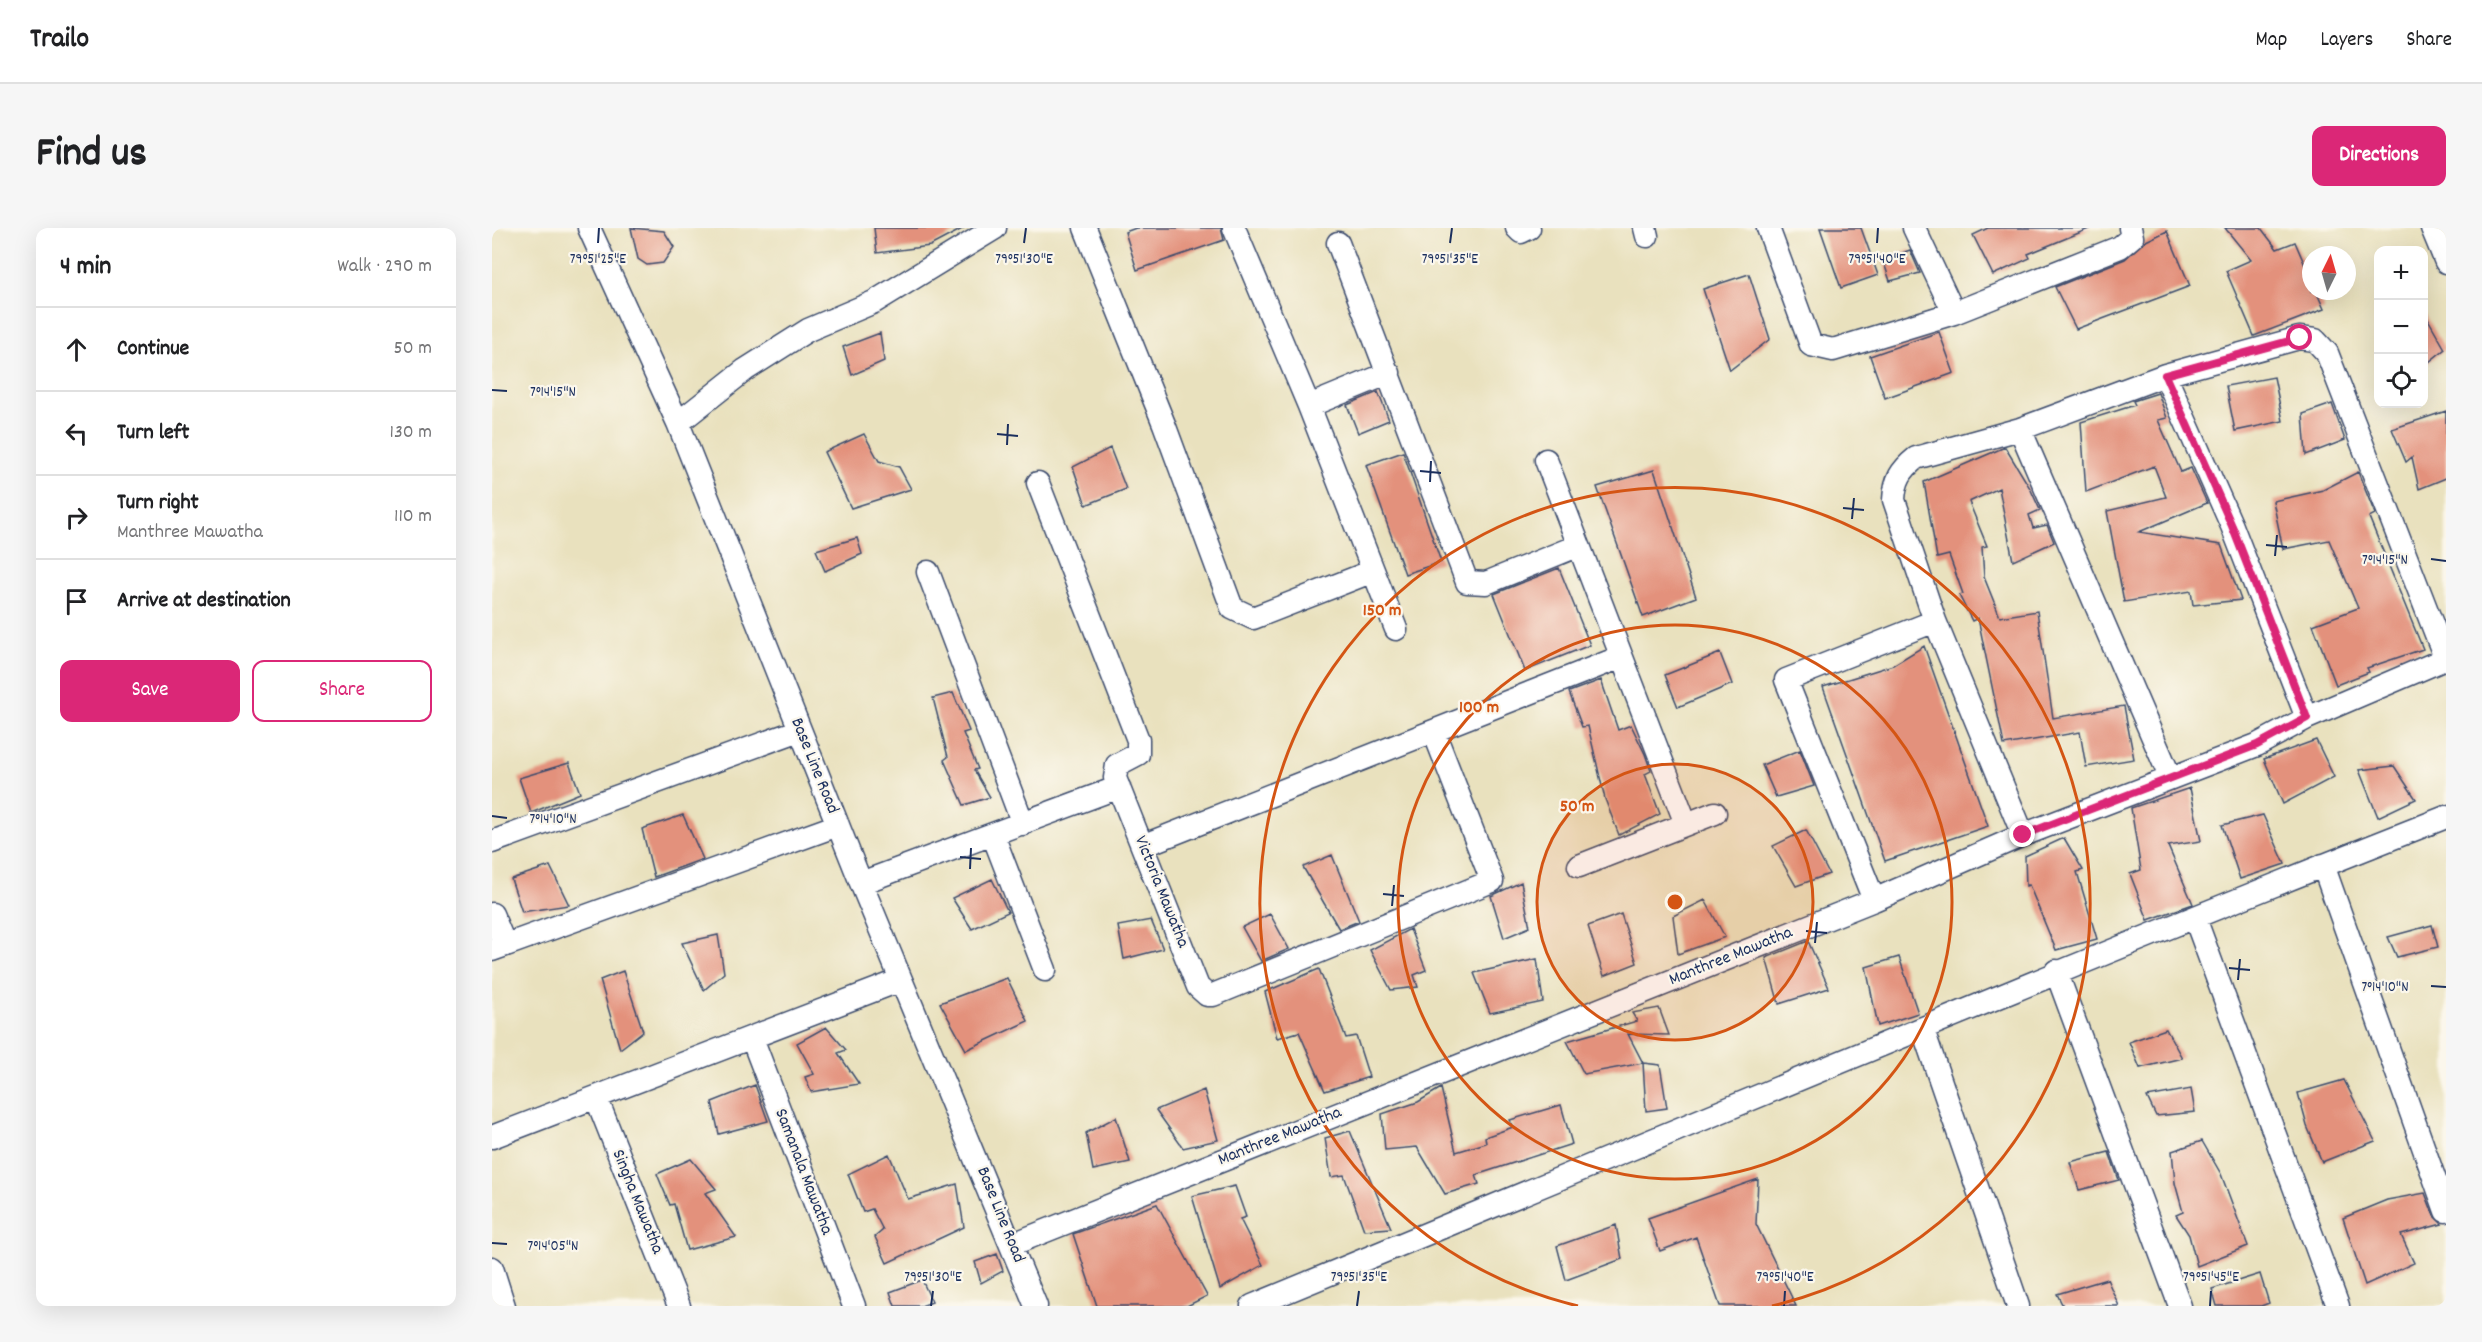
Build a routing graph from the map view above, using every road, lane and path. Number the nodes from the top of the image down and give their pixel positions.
1 (589, 228) edge
2 (995, 228) edge
3 (1085, 228) edge
4 (1234, 228) edge
5 (1516, 228) edge
6 (1529, 228) edge
7 (1768, 228) edge
8 (1914, 228) edge
9 (2130, 228) edge
10 (2432, 228) edge
11 (1338, 243) dead end
12 (2446, 262) edge
13 (1954, 313) junction
14 (1389, 373) junction
15 (2165, 375) junction
16 (1309, 406) junction
17 (678, 423) junction
18 (2020, 429) junction
19 (1546, 460) dead end
20 (1038, 483) dead end
21 (1577, 546) junction
22 (1373, 571) junction
23 (928, 572) dead end
24 (1935, 621) junction
25 (1396, 629) dead end
26 (1621, 657) junction
27 (2446, 660) edge
28 (2307, 718) junction
29 (800, 730) junction
30 (1434, 732) junction
31 (2170, 777) junction
32 (1119, 787) junction
33 (1715, 813) dead end
34 (2446, 817) edge
35 (1023, 824) junction
36 (1686, 824) junction
37 (838, 825) junction
38 (993, 835) junction
39 (2023, 835) junction
40 (492, 842) edge
41 (1142, 846) junction
42 (2323, 865) junction
43 (1579, 866) dead end
44 (861, 883) junction
45 (1874, 900) junction
46 (492, 914) edge
47 (2195, 918) junction
48 (499, 947) edge
49 (1045, 970) dead end
50 (2056, 971) junction
51 (901, 980) junction
52 (1923, 1030) junction
53 (752, 1038) junction
54 (596, 1097) junction
55 (492, 1137) edge
56 (2446, 1211) edge
57 (1013, 1244) junction
58 (492, 1268) edge
59 (504, 1306) edge
60 (679, 1306) edge
61 (854, 1306) edge
62 (1036, 1306) edge
63 (1252, 1306) edge
64 (2018, 1306) edge
65 (2180, 1306) edge
66 (2338, 1306) edge

1 - 17 street, Base Line Road
2 - 17 street
3 - 22 street
4 - 16 street
5 - 6 street
7 - 13 street
8 - 13 street
9 - 13 street
10 - 12 street
11 - 14 street
14 - 16 street
14 - 21 street
15 - 18 street
15 - 27 street
15 - 28 street
16 - 22 street
17 - 29 street, Base Line Road
18 - 24 street
18 - 31 street
19 - 21 street
20 - 32 street
21 - 26 street
22 - 25 street
23 - 35 street
24 - 39 street
24 - 45 street
26 - 30 street
26 - 36 street
27 - 28 street, Manthree Mawatha
28 - 31 street, Manthree Mawatha
29 - 37 street, Base Line Road
29 - 40 street
30 - 41 street
30 - 41 street, Victoria Mawatha
31 - 39 street, Manthree Mawatha
32 - 35 street
32 - 41 street, Victoria Mawatha
33 - 36 street
34 - 42 street
35 - 38 street
36 - 43 street
37 - 44 street, Base Line Road
37 - 48 street
38 - 44 street
38 - 49 street
39 - 45 street, Manthree Mawatha
42 - 47 street
42 - 56 street
44 - 51 street, Base Line Road
45 - 57 street, Manthree Mawatha
46 - 48 street
47 - 50 street
47 - 66 street
50 - 52 street
50 - 65 street
51 - 53 street
51 - 57 street, Base Line Road
52 - 63 street
52 - 64 street
53 - 54 street
53 - 61 street, Samanala Mawatha
54 - 55 street
54 - 60 street, Singha Mawatha
57 - 62 street, Base Line Road
58 - 59 street

